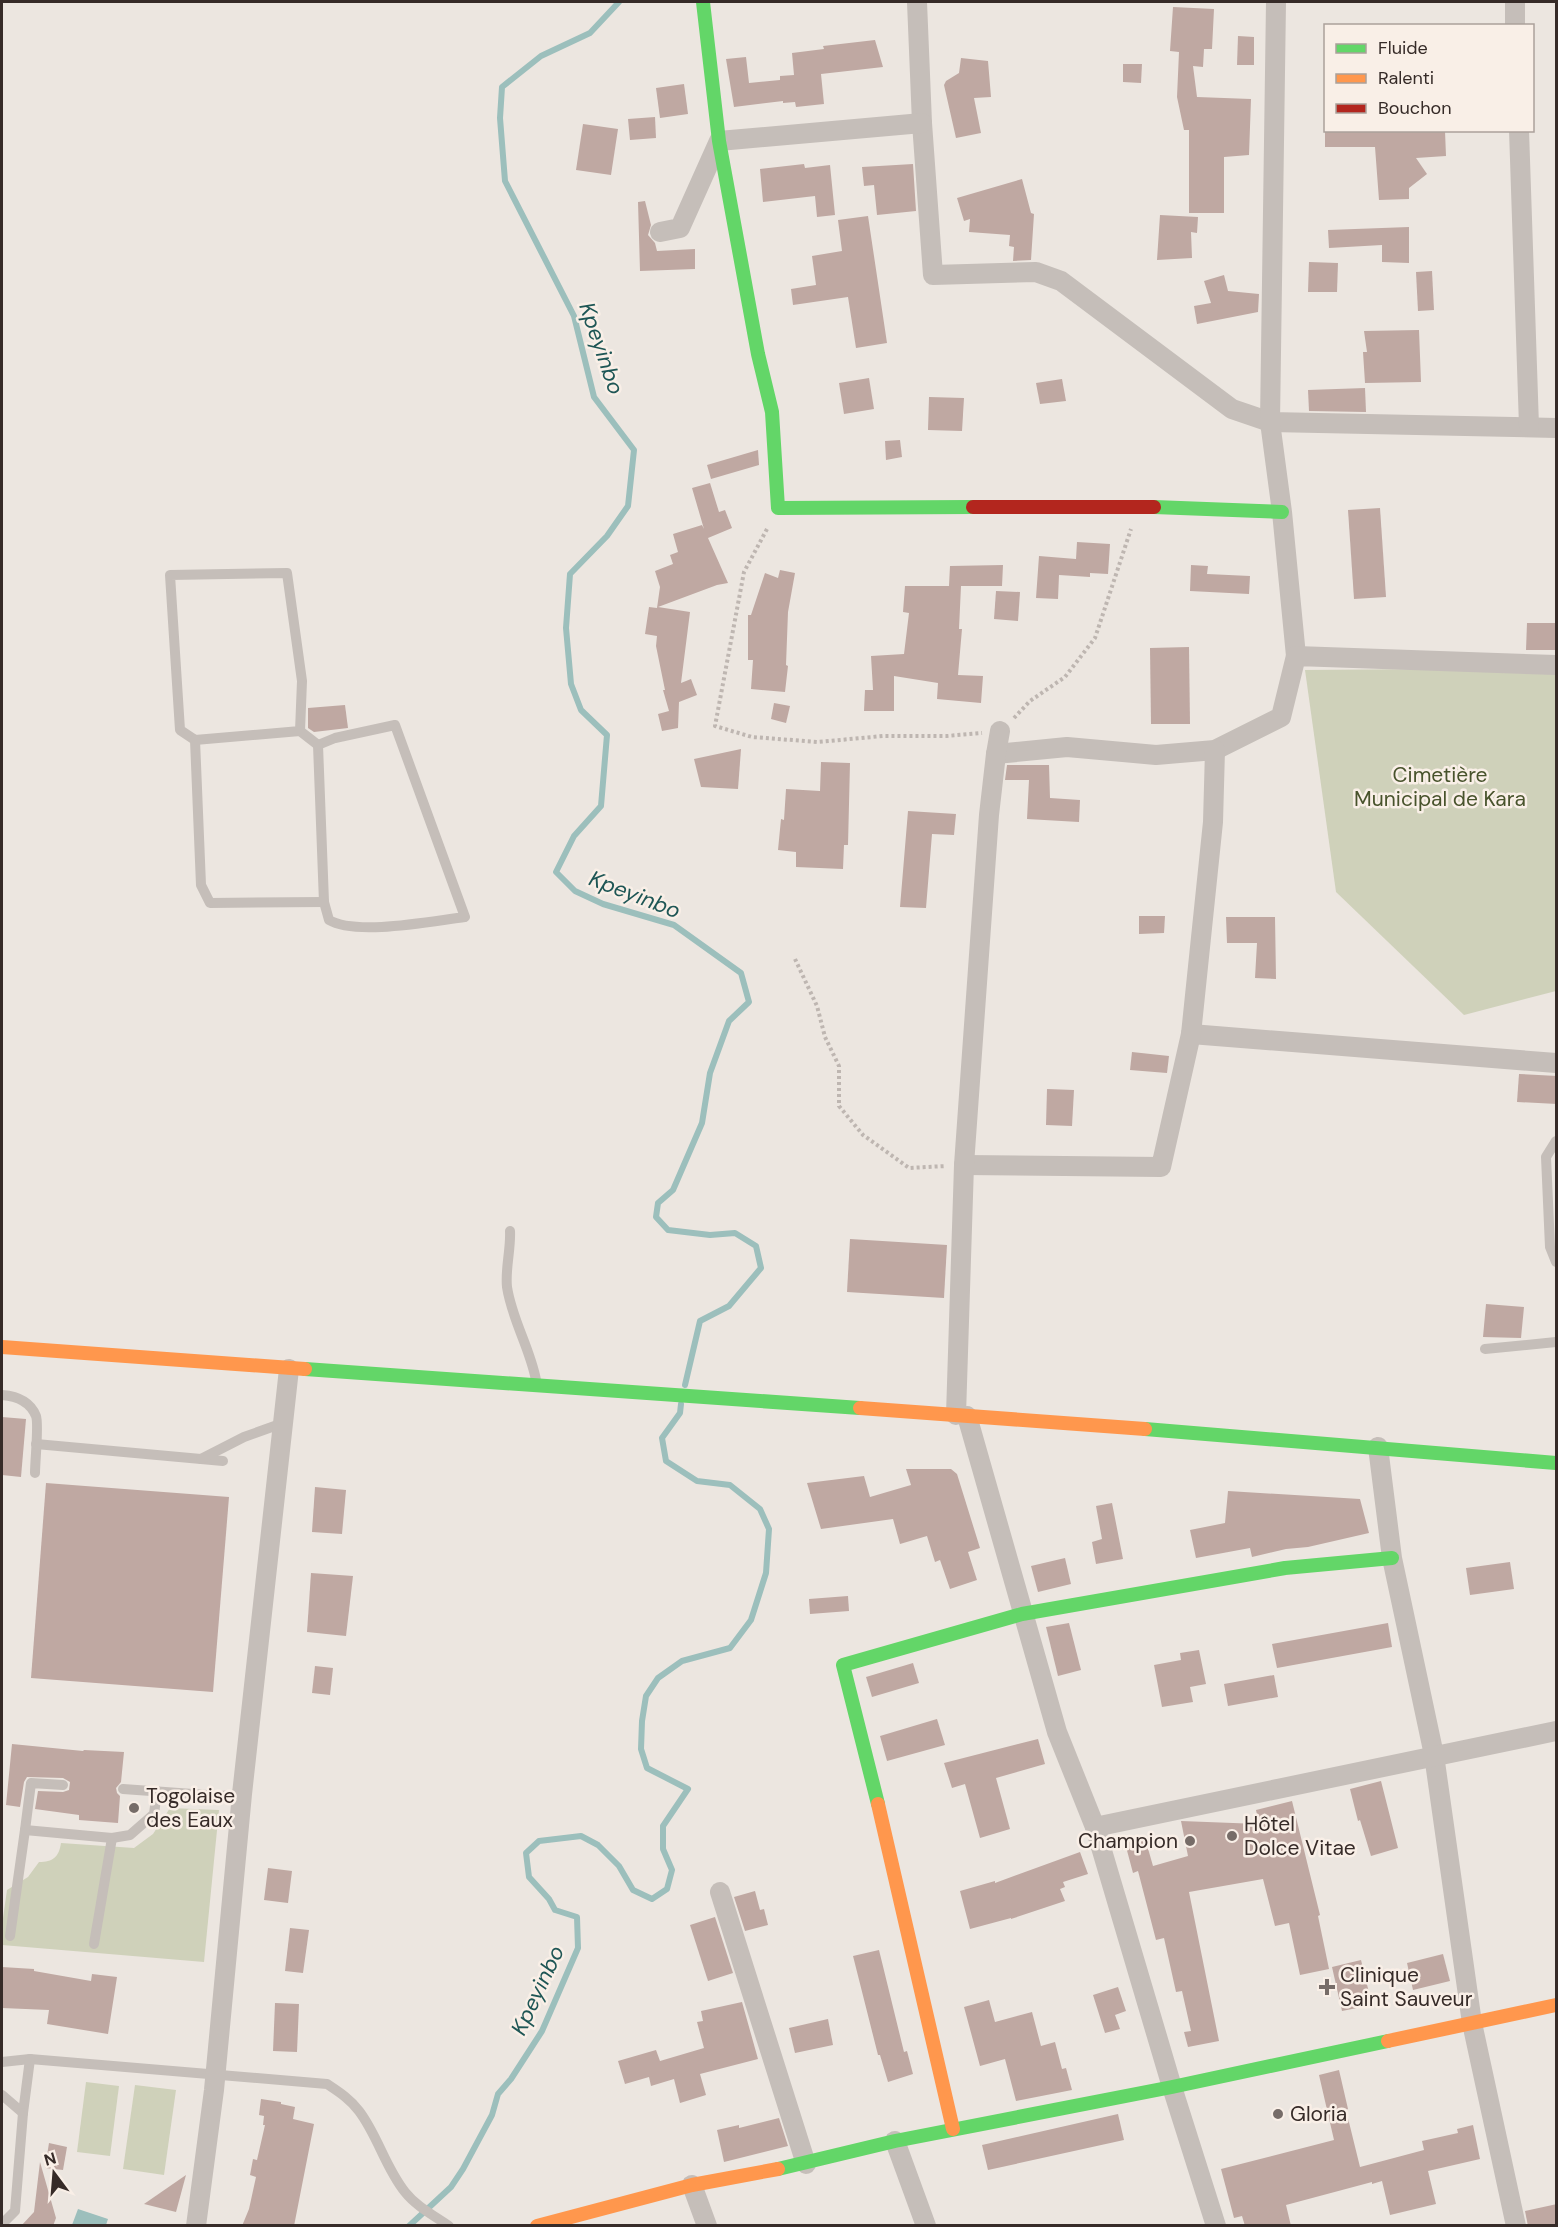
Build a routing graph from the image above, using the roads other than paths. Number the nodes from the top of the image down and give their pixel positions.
1 (703, 2) edge
2 (917, 2) edge
3 (1276, 2) edge
4 (1515, 2) edge
5 (1515, 24) edge
6 (922, 123) junction
7 (1519, 132) edge
8 (719, 141) junction
9 (660, 232) dead end
10 (1270, 422) junction
11 (1529, 426) junction
12 (1557, 428) edge
13 (1282, 512) junction
14 (1296, 656) junction
15 (1557, 665) edge
16 (300, 731) junction
17 (1000, 732) road end
18 (195, 740) junction
19 (318, 745) junction
20 (1215, 750) junction
21 (996, 754) junction
22 (324, 902) junction
23 (1191, 1034) junction
24 (1557, 1063) edge
25 (1557, 1141) edge
26 (964, 1166) junction
27 (510, 1231) dead end
28 (1557, 1262) edge
29 (1557, 1342) edge
30 (2, 1347) edge
31 (1485, 1349) dead end
32 (289, 1369) junction
33 (537, 1387) junction
34 (2, 1395) edge
35 (961, 1416) junction
36 (283, 1423) junction
37 (36, 1444) junction
38 (1378, 1447) junction
39 (201, 1459) junction
40 (223, 1461) dead end
41 (1557, 1463) edge
42 (35, 1473) dead end
43 (1392, 1558) junction
44 (1022, 1614) junction
45 (1557, 1731) edge
46 (1434, 1755) junction
47 (63, 1785) dead end
48 (123, 1790) dead end
49 (157, 1791) junction
50 (242, 1794) junction
51 (1095, 1827) junction
52 (25, 1830) junction
53 (112, 1838) junction
54 (720, 1892) dead end
55 (10, 1936) dead end
56 (94, 1944) dead end
57 (1557, 2006) edge
58 (1472, 2023) junction
59 (30, 2059) junction
60 (2, 2061) edge
61 (216, 2076) junction
62 (1172, 2087) junction
63 (2, 2095) edge
64 (23, 2113) junction
65 (953, 2129) junction
66 (895, 2141) junction
67 (806, 2164) junction
68 (692, 2185) junction
69 (2, 2223) edge
70 (196, 2226) edge
71 (448, 2226) edge
72 (537, 2226) edge
73 (707, 2226) edge
74 (926, 2226) edge
75 (1216, 2226) edge
76 (1516, 2226) edge

1 - 8 main road
2 - 6 street
3 - 10 street
4 - 5 street
6 - 8 street
6 - 10 street
7 - 11 street
8 - 9 street
8 - 13 main road
10 - 11 street
10 - 13 street
11 - 12 street
13 - 14 street
14 - 15 street
14 - 20 street
16 - 18 lane
16 - 18 lane
16 - 19 lane
17 - 21 street
18 - 22 lane
19 - 22 lane
19 - 22 lane
20 - 21 street
20 - 23 street
21 - 26 street
23 - 24 street
23 - 26 street
25 - 28 lane
26 - 35 street
27 - 33 lane
29 - 31 lane
30 - 32 main road
32 - 33 main road
32 - 36 street
33 - 35 main road
34 - 37 lane
35 - 38 main road
35 - 44 street
36 - 39 lane
36 - 50 street
37 - 39 lane
37 - 42 lane
38 - 41 main road
38 - 43 street
39 - 40 lane
43 - 44 main road
43 - 46 street
44 - 51 street
44 - 65 main road
45 - 46 street
46 - 51 street
46 - 58 street
47 - 52 lane
48 - 49 lane
49 - 50 lane
49 - 53 lane
50 - 61 street
51 - 62 street
52 - 53 lane
52 - 55 lane
53 - 56 lane
54 - 67 street
57 - 58 main road
58 - 62 main road
58 - 76 street
59 - 60 lane
59 - 61 lane
59 - 64 lane
61 - 70 street
61 - 71 lane
62 - 65 main road
62 - 75 street
63 - 64 lane
64 - 69 lane
65 - 66 main road
66 - 67 main road
66 - 74 street
67 - 68 main road
68 - 72 main road
68 - 73 street

